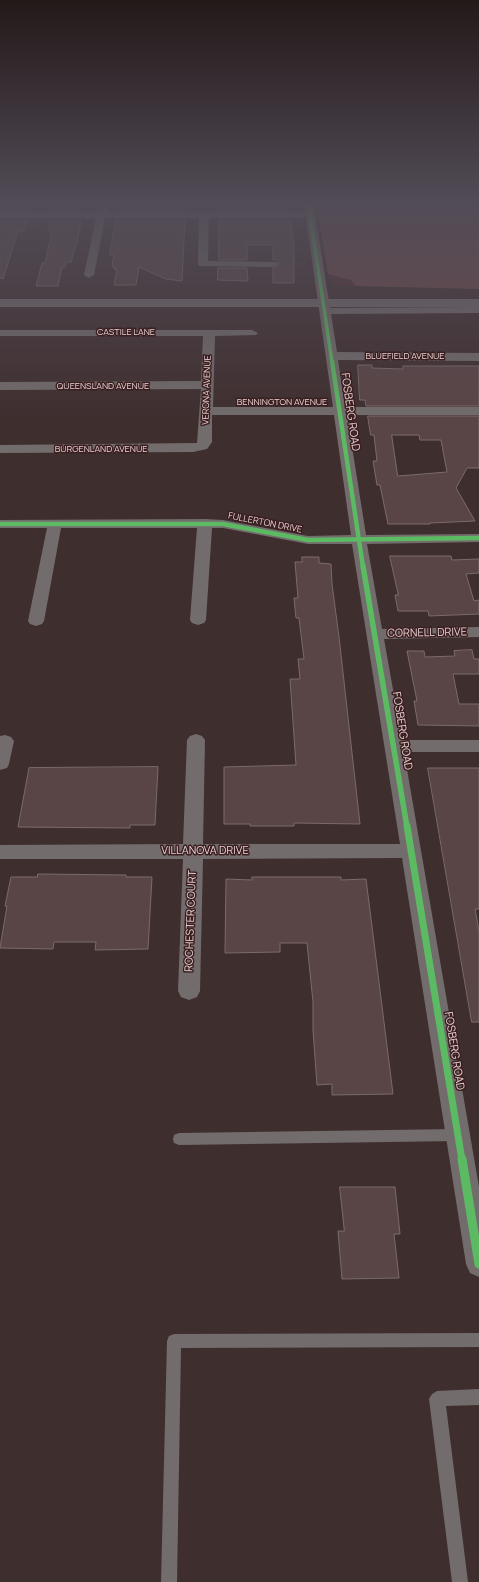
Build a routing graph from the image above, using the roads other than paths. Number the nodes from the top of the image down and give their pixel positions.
1 (320, 275) edge
2 (479, 293) edge
3 (0, 294) edge
4 (324, 302) junction
5 (479, 302) edge
6 (0, 303) edge
7 (479, 310) edge
8 (0, 333) edge
9 (209, 333) junction
10 (252, 333) dead end
11 (332, 356) junction
12 (479, 357) edge
13 (207, 385) junction
14 (0, 386) edge
15 (206, 411) junction
16 (339, 411) junction
17 (479, 411) edge
18 (202, 446) joint
19 (0, 449) edge
20 (55, 523) junction
21 (205, 523) junction
22 (0, 524) edge
23 (479, 538) edge
24 (359, 541) junction
25 (198, 620) dead end
26 (36, 621) dead end
27 (479, 632) edge
28 (376, 634) junction
29 (196, 740) dead end
30 (5, 741) dead end
31 (394, 746) junction
32 (479, 746) edge
33 (0, 764) edge
34 (193, 851) junction
35 (411, 851) junction
36 (0, 852) edge
37 (189, 991) dead end
38 (458, 1135) junction
39 (179, 1139) dead end
40 (471, 1167) edge
41 (479, 1264) edge
42 (479, 1340) edge
43 (479, 1397) edge
44 (169, 1582) edge
45 (460, 1582) edge

1 - 4 street, FOSBERG ROAD
2 - 4 street
3 - 4 street
4 - 5 street
4 - 6 street
4 - 7 street
4 - 11 street, FOSBERG ROAD
8 - 9 street, CASTILE LANE
9 - 10 street, CASTILE LANE
9 - 13 street, VERONA AVENUE
11 - 12 street, BLUEFIELD AVENUE
11 - 16 street, FOSBERG ROAD
13 - 14 street, QUEENSLAND AVENUE
13 - 15 street, VERONA AVENUE
15 - 16 street, BENNINGTON AVENUE
15 - 18 street, VERONA AVENUE
16 - 17 street, BENNINGTON AVENUE
16 - 24 street, FOSBERG ROAD
18 - 19 street, BURGENLAND AVENUE
20 - 21 street, FULLERTON DRIVE
20 - 22 street, FULLERTON DRIVE
20 - 26 street
21 - 24 street, FULLERTON DRIVE
21 - 25 street
23 - 24 street, FULLERTON DRIVE
24 - 28 street, FOSBERG ROAD
27 - 28 street, CORNELL DRIVE
28 - 31 street, FOSBERG ROAD
29 - 34 street, ROCHESTER COURT
30 - 33 street
31 - 32 street
31 - 35 street, FOSBERG ROAD
34 - 35 street, VILLANOVA DRIVE
34 - 36 street, VILLANOVA DRIVE
34 - 37 street, ROCHESTER COURT
35 - 38 street, FOSBERG ROAD
38 - 39 lane
38 - 40 street, FOSBERG ROAD
40 - 41 street, FOSBERG ROAD
42 - 44 lane
43 - 45 lane

